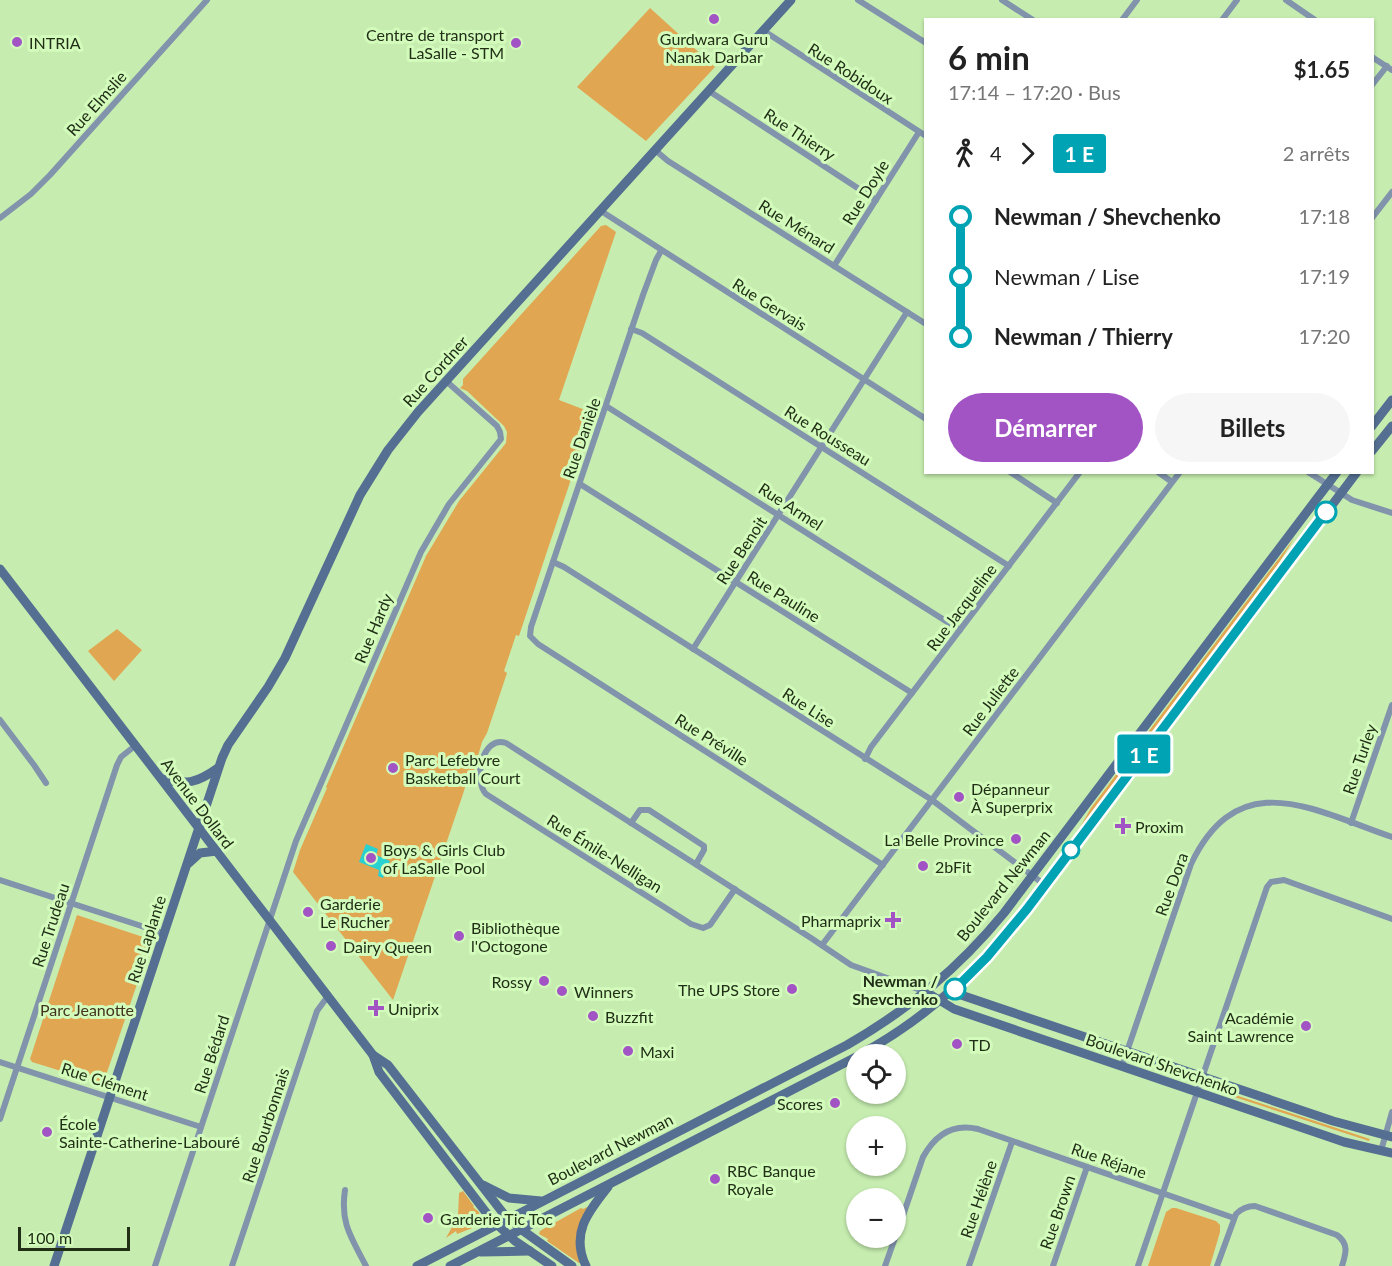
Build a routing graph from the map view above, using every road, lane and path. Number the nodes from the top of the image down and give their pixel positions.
1 (207, 0) edge
2 (791, 0) edge
3 (858, 0) edge
4 (1002, 0) edge
5 (1137, 0) edge
6 (1237, 0) edge
7 (1286, 0) edge
8 (1030, 18) edge
9 (1124, 18) edge
10 (1224, 18) edge
11 (1313, 18) edge
12 (764, 31) junction
13 (924, 42) edge
14 (1374, 58) edge
15 (1389, 68) edge
16 (1374, 83) edge
17 (709, 91) junction
18 (919, 132) junction
19 (924, 135) edge
20 (655, 150) junction
21 (1392, 192) edge
22 (876, 200) junction
23 (601, 211) junction
24 (1374, 215) edge
25 (0, 218) edge
26 (661, 251) junction
27 (834, 266) junction
28 (907, 312) junction
29 (924, 323) edge
30 (632, 328) junction
31 (865, 380) junction
32 (446, 381) junction
33 (1392, 400) edge
34 (606, 406) junction
35 (924, 418) edge
36 (1374, 423) edge
37 (1392, 426) edge
38 (822, 447) junction
39 (1374, 448) edge
40 (1013, 474) edge
41 (1079, 474) edge
42 (1161, 474) edge
43 (1178, 474) edge
44 (1311, 474) edge
45 (1336, 474) edge
46 (1355, 474) edge
47 (1172, 482) junction
48 (580, 484) junction
49 (1328, 485) junction
50 (1341, 493) junction
51 (1057, 503) junction
52 (1392, 513) edge
53 (779, 515) junction
54 (553, 562) junction
55 (1009, 566) junction
56 (0, 569) edge
57 (736, 582) junction
58 (960, 630) junction
59 (529, 635) joint
60 (693, 649) junction
61 (912, 693) junction
62 (1392, 705) edge
63 (0, 720) edge
64 (135, 745) junction
65 (486, 753) joint
66 (864, 759) junction
67 (218, 768) junction
68 (162, 780) junction
69 (46, 783) dead end
70 (932, 800) junction
71 (631, 823) junction
72 (1351, 823) junction
73 (198, 827) junction
74 (1392, 837) edge
75 (217, 851) junction
76 (696, 864) junction
77 (883, 865) junction
78 (185, 867) junction
79 (1032, 875) junction
80 (0, 880) edge
81 (1045, 885) junction
82 (735, 889) junction
83 (72, 903) junction
84 (269, 919) junction
85 (1392, 919) edge
86 (163, 933) junction
87 (822, 945) junction
88 (968, 976) junction
89 (927, 992) junction
90 (949, 994) junction
91 (328, 996) junction
92 (974, 999) junction
93 (941, 1001) junction
94 (878, 1044) edge
95 (1127, 1052) junction
96 (372, 1055) junction
97 (0, 1062) edge
98 (846, 1062) edge
99 (1122, 1066) junction
100 (17, 1067) junction
101 (1202, 1077) junction
102 (1197, 1092) junction
103 (110, 1097) junction
104 (1392, 1112) edge
105 (0, 1119) edge
106 (201, 1127) junction
107 (1388, 1137) edge
108 (1012, 1142) junction
109 (1381, 1151) junction
110 (1392, 1153) edge
111 (1087, 1167) junction
112 (479, 1182) junction
113 (610, 1185) junction
114 (345, 1190) dead end
115 (1163, 1194) junction
116 (543, 1201) junction
117 (906, 1206) edge
118 (1234, 1218) junction
119 (508, 1219) junction
120 (497, 1224) junction
121 (522, 1230) junction
122 (510, 1236) junction
123 (891, 1248) edge
124 (530, 1251) junction
125 (476, 1253) junction
126 (54, 1266) edge
127 (155, 1266) edge
128 (232, 1266) edge
129 (366, 1266) edge
130 (417, 1266) edge
131 (450, 1266) edge
132 (552, 1266) edge
133 (572, 1266) edge
134 (586, 1266) edge
135 (885, 1266) edge
136 (969, 1266) edge
137 (1053, 1266) edge
138 (1138, 1266) edge
139 (1217, 1266) edge
140 (1342, 1266) edge

1 - 25 street, Rue Elmslie
2 - 12 main road, Rue Cordner
3 - 13 street
4 - 8 street
5 - 9 street
6 - 10 street
7 - 11 street
12 - 17 main road, Rue Cordner
12 - 18 street, Rue Robidoux
14 - 15 street
15 - 16 street
17 - 20 main road, Rue Cordner
17 - 22 street, Rue Thierry
18 - 19 street, Rue Robidoux
18 - 22 street, Rue Doyle
20 - 23 main road, Rue Cordner
20 - 27 street, Rue Ménard
21 - 24 street
22 - 27 street, Rue Doyle
23 - 26 street, Rue Gervais
23 - 32 main road, Rue Cordner
26 - 30 street, Rue Danièle
26 - 31 street, Rue Gervais
27 - 28 street, Rue Ménard
28 - 29 street, Rue Ménard
28 - 31 street, Rue Benoit
30 - 34 street, Rue Danièle
30 - 38 street, Rue Rousseau
31 - 35 street, Rue Gervais
31 - 38 street, Rue Benoit
32 - 67 main road, Rue Cordner
32 - 84 street, Rue Hardy
33 - 36 main road
34 - 48 street, Rue Danièle
34 - 53 street, Rue Armel
37 - 39 main road
38 - 53 street, Rue Benoit
38 - 55 street, Rue Rousseau
40 - 51 street
41 - 51 street, Rue Jacqueline
42 - 47 street
43 - 47 street, Rue Juliette
44 - 49 street
45 - 49 main road, Boulevard Newman
46 - 50 main road, Boulevard Newman
47 - 70 street, Rue Juliette
48 - 54 street, Rue Danièle
48 - 57 street, Rue Pauline
49 - 50 street
49 - 79 main road, Boulevard Newman
50 - 52 street
50 - 81 main road, Boulevard Newman
51 - 55 street, Rue Jacqueline
53 - 57 street, Rue Benoit
53 - 58 street, Rue Armel
54 - 59 street, Rue Danièle
54 - 60 street, Rue Lise
55 - 58 street, Rue Jacqueline
56 - 64 main road, Avenue Dollard
57 - 60 street, Rue Benoit
57 - 61 street, Rue Pauline
58 - 61 street, Rue Jacqueline
59 - 77 street, Rue Préville
60 - 66 street, Rue Lise
61 - 66 street, Rue Jacqueline
62 - 72 street, Rue Turley
63 - 69 street
64 - 68 main road, Avenue Dollard
64 - 83 street, Rue Trudeau
65 - 71 street, Boulevard Shevchenko
65 - 82 street, Rue Émile-Nelligan
66 - 70 street, Rue Lise
67 - 68 main road
67 - 73 main road, Rue Cordner
68 - 73 main road, Avenue Dollard
70 - 77 street, Rue Juliette
70 - 79 street, Rue Lise
71 - 76 street, Boulevard Shevchenko
71 - 76 street
72 - 74 street, Rue Dora
72 - 95 street, Rue Dora
73 - 75 main road, Avenue Dollard
73 - 78 main road, Rue Laplante
75 - 78 main road
75 - 84 main road, Avenue Dollard
76 - 82 street, Boulevard Shevchenko
77 - 87 street, Rue Juliette
78 - 86 main road, Rue Laplante
79 - 81 street, Rue Lise
79 - 89 main road, Boulevard Newman
80 - 83 street
81 - 88 main road, Boulevard Newman
82 - 87 street, Boulevard Shevchenko
83 - 86 street
83 - 100 street, Rue Trudeau
84 - 91 main road, Avenue Dollard
84 - 106 street, Rue Bédard
85 - 101 street
86 - 103 main road, Rue Laplante
87 - 89 street, Boulevard Shevchenko
88 - 90 main road, Boulevard Newman
88 - 92 main road
89 - 90 main road, Boulevard Shevchenko
89 - 93 main road, Boulevard Shevchenko
89 - 116 main road, Boulevard Newman
90 - 92 main road, Boulevard Shevchenko
90 - 93 main road, Boulevard Newman
91 - 96 main road, Avenue Dollard
91 - 128 street, Rue Bourbonnais
92 - 95 main road, Boulevard Shevchenko
93 - 94 main road, Boulevard Newman
93 - 99 main road, Boulevard Shevchenko
95 - 99 street, Rue Dora
95 - 101 main road, Boulevard Shevchenko
96 - 112 main road, Avenue Dollard
96 - 120 main road, Avenue Dollard
97 - 100 street, Rue Clément
98 - 113 main road, Boulevard Newman
99 - 102 main road, Boulevard Shevchenko
100 - 103 street, Rue Clément
100 - 105 street, Rue Trudeau
101 - 102 street
101 - 107 main road, Boulevard Shevchenko
102 - 109 main road, Boulevard Shevchenko
102 - 115 street
103 - 106 street, Rue Clément
103 - 126 main road, Rue Laplante
104 - 107 street
106 - 127 street, Rue Bédard
107 - 109 street
108 - 111 street, Rue Réjane
108 - 117 street, Rue Réjane
108 - 136 street, Rue Hélène
109 - 110 main road, Boulevard Shevchenko
111 - 115 street, Rue Réjane
111 - 137 street, Rue Brown
112 - 116 main road
112 - 119 main road, Avenue Dollard
113 - 121 main road, Boulevard Newman
113 - 134 main road
114 - 129 street
115 - 118 street, Rue Réjane
115 - 138 street
116 - 119 main road, Boulevard Newman
118 - 139 street
118 - 140 street
119 - 120 main road, Boulevard Newman
119 - 121 main road, Avenue Dollard
120 - 122 main road, Avenue Dollard
120 - 130 main road, Boulevard Newman
121 - 122 main road, Boulevard Newman
121 - 133 main road, Avenue Dollard
122 - 124 main road, Avenue Dollard
122 - 125 main road, Boulevard Newman
123 - 135 street, Rue Réjane
124 - 125 main road
124 - 132 main road, Avenue Dollard
125 - 131 main road, Boulevard Newman

